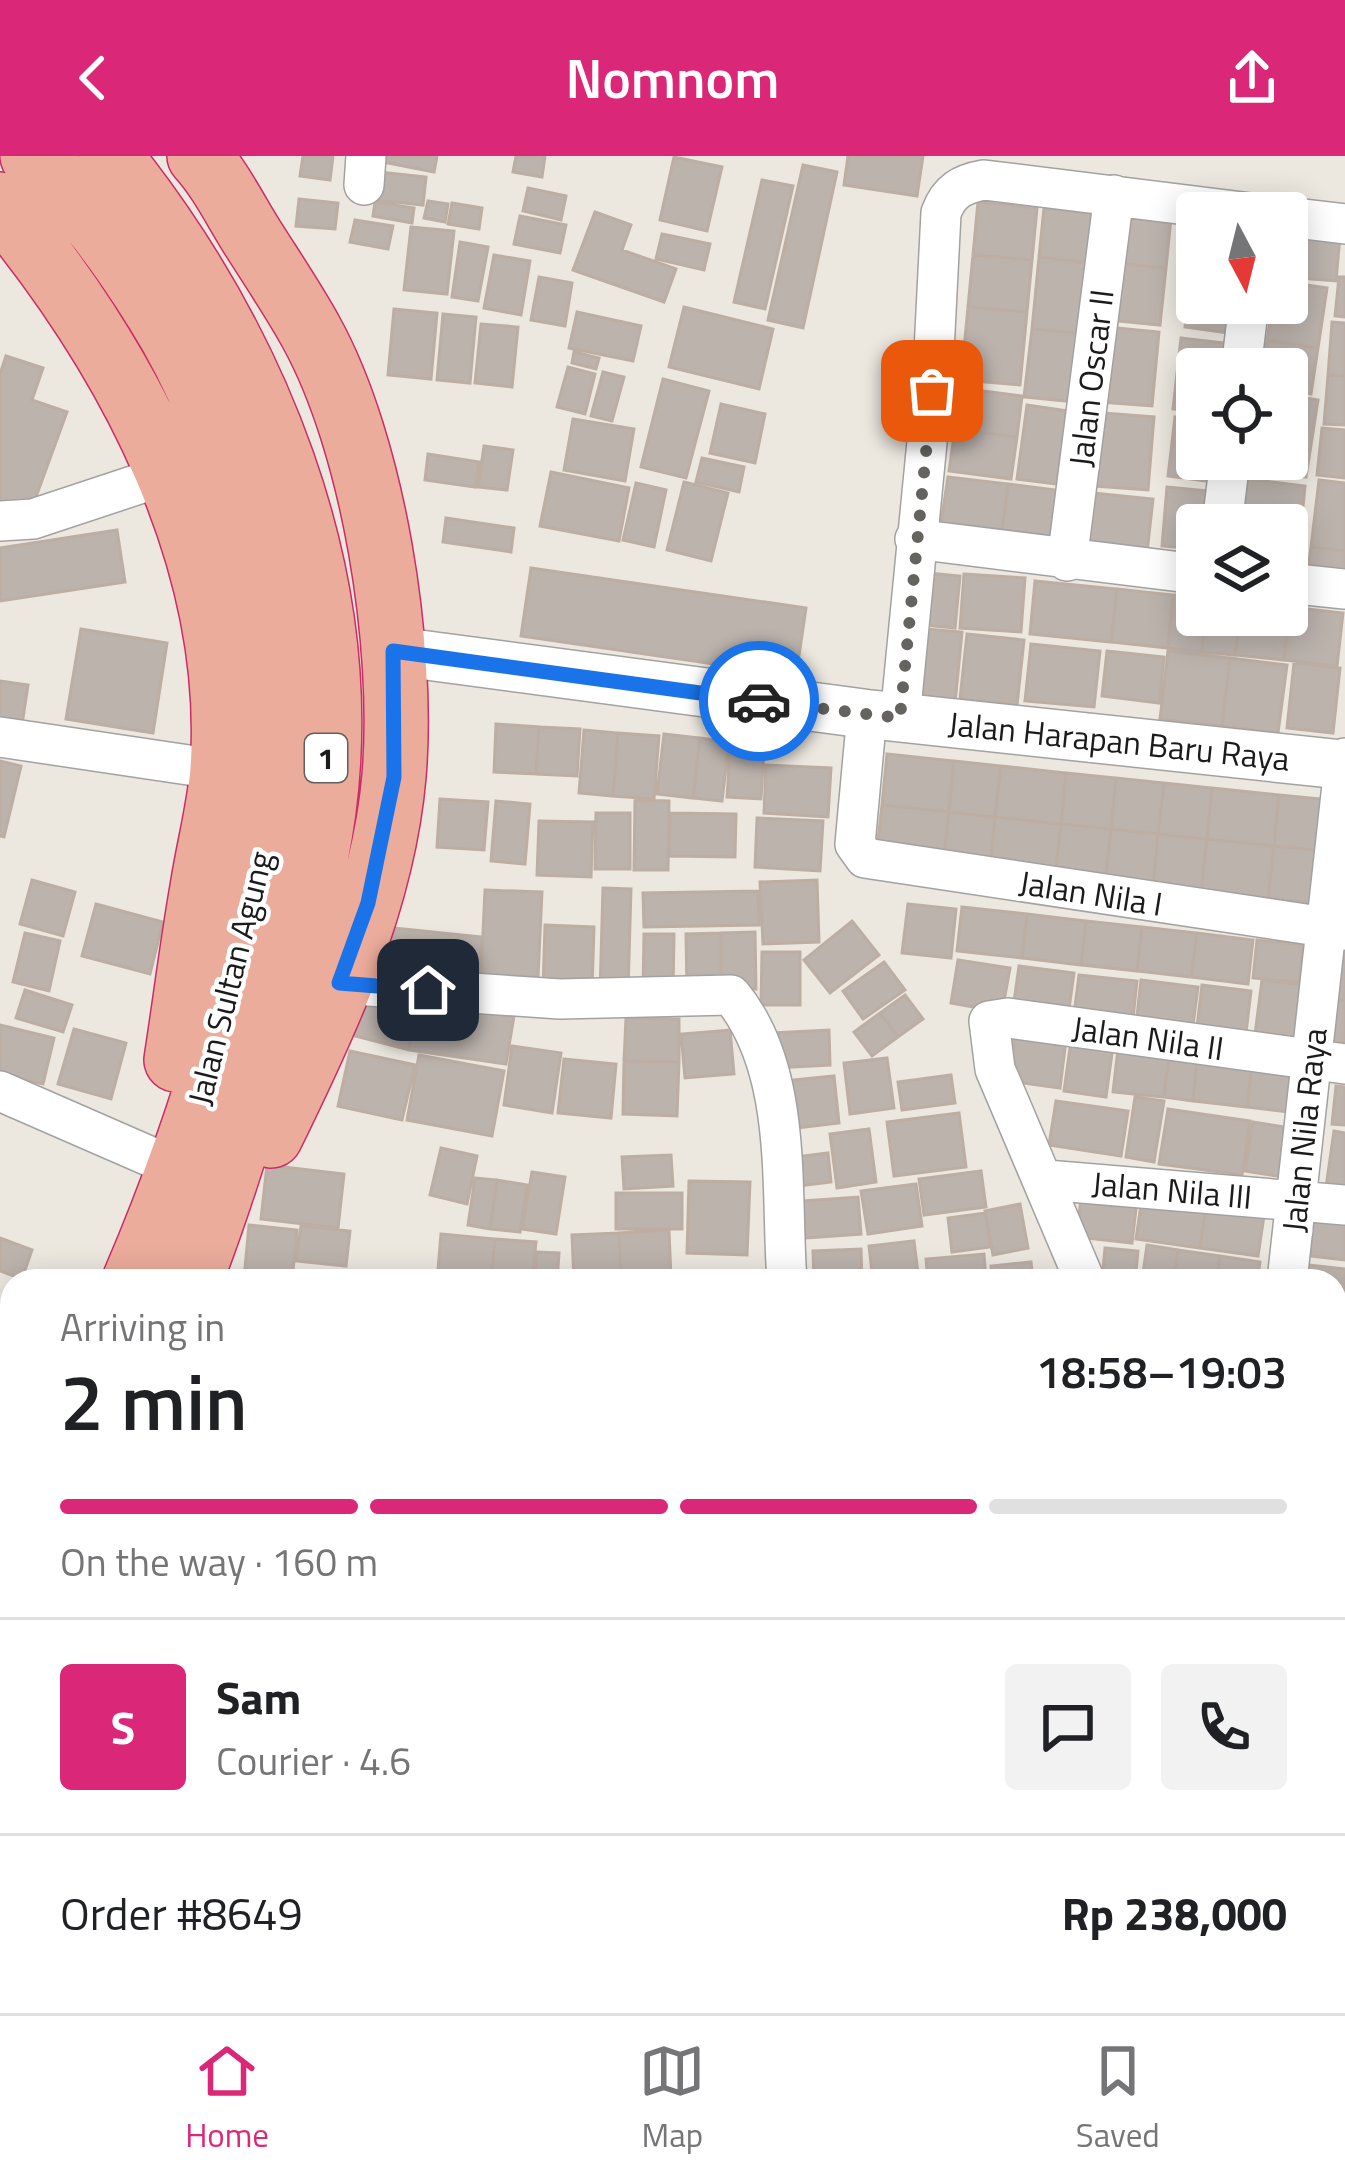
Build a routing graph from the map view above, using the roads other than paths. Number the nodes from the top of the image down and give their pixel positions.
1 (32, 156) edge
2 (110, 156) edge
3 (199, 156) edge
4 (1114, 195) junction
5 (1176, 203) edge
6 (0, 204) edge
7 (1308, 220) edge
8 (1345, 224) edge
9 (353, 435) junction
10 (252, 452) junction
11 (166, 475) junction
12 (0, 521) edge
13 (915, 539) junction
14 (1067, 562) junction
15 (1176, 572) edge
16 (1308, 585) edge
17 (1345, 589) edge
18 (393, 651) junction
19 (884, 716) junction
20 (0, 737) edge
21 (1345, 763) edge
22 (222, 770) junction
23 (1336, 929) edge
24 (339, 983) junction
25 (1327, 1062) edge
26 (0, 1091) edge
27 (203, 1180) junction
28 (1046, 1180) junction
29 (1299, 1201) junction
30 (1345, 1205) edge
31 (142, 1269) edge
32 (192, 1269) edge
33 (786, 1269) edge
34 (1080, 1269) edge
35 (1289, 1269) edge

1 - 10 highway, Jalan Sultan Agung / 1
2 - 10 highway, Jalan Sultan Agung / 1
3 - 9 highway
4 - 5 street
4 - 13 street
4 - 14 street, Jalan Oscar II
6 - 11 highway
7 - 8 street
9 - 10 highway
9 - 18 highway
10 - 27 highway, Jalan Sultan Agung / 1
11 - 12 street
11 - 22 highway
13 - 14 street
13 - 19 street
14 - 15 street
16 - 17 street
18 - 19 street, Jalan Harapan Baru Raya
18 - 24 highway
19 - 21 street, Jalan Harapan Baru Raya
19 - 23 street, Jalan Nila I
20 - 22 street
21 - 23 street, Jalan Nila Raya
22 - 27 highway
23 - 25 street, Jalan Nila Raya
24 - 27 highway
24 - 33 street
25 - 28 street, Jalan Nila II
25 - 29 street, Jalan Nila Raya
26 - 27 street
27 - 31 highway, Jalan Sultan Agung / 1
27 - 32 highway, Jalan Sultan Agung / 1
28 - 29 street, Jalan Nila III
28 - 34 street
29 - 30 street, Jalan Nila III
29 - 35 street, Jalan Nila Raya

